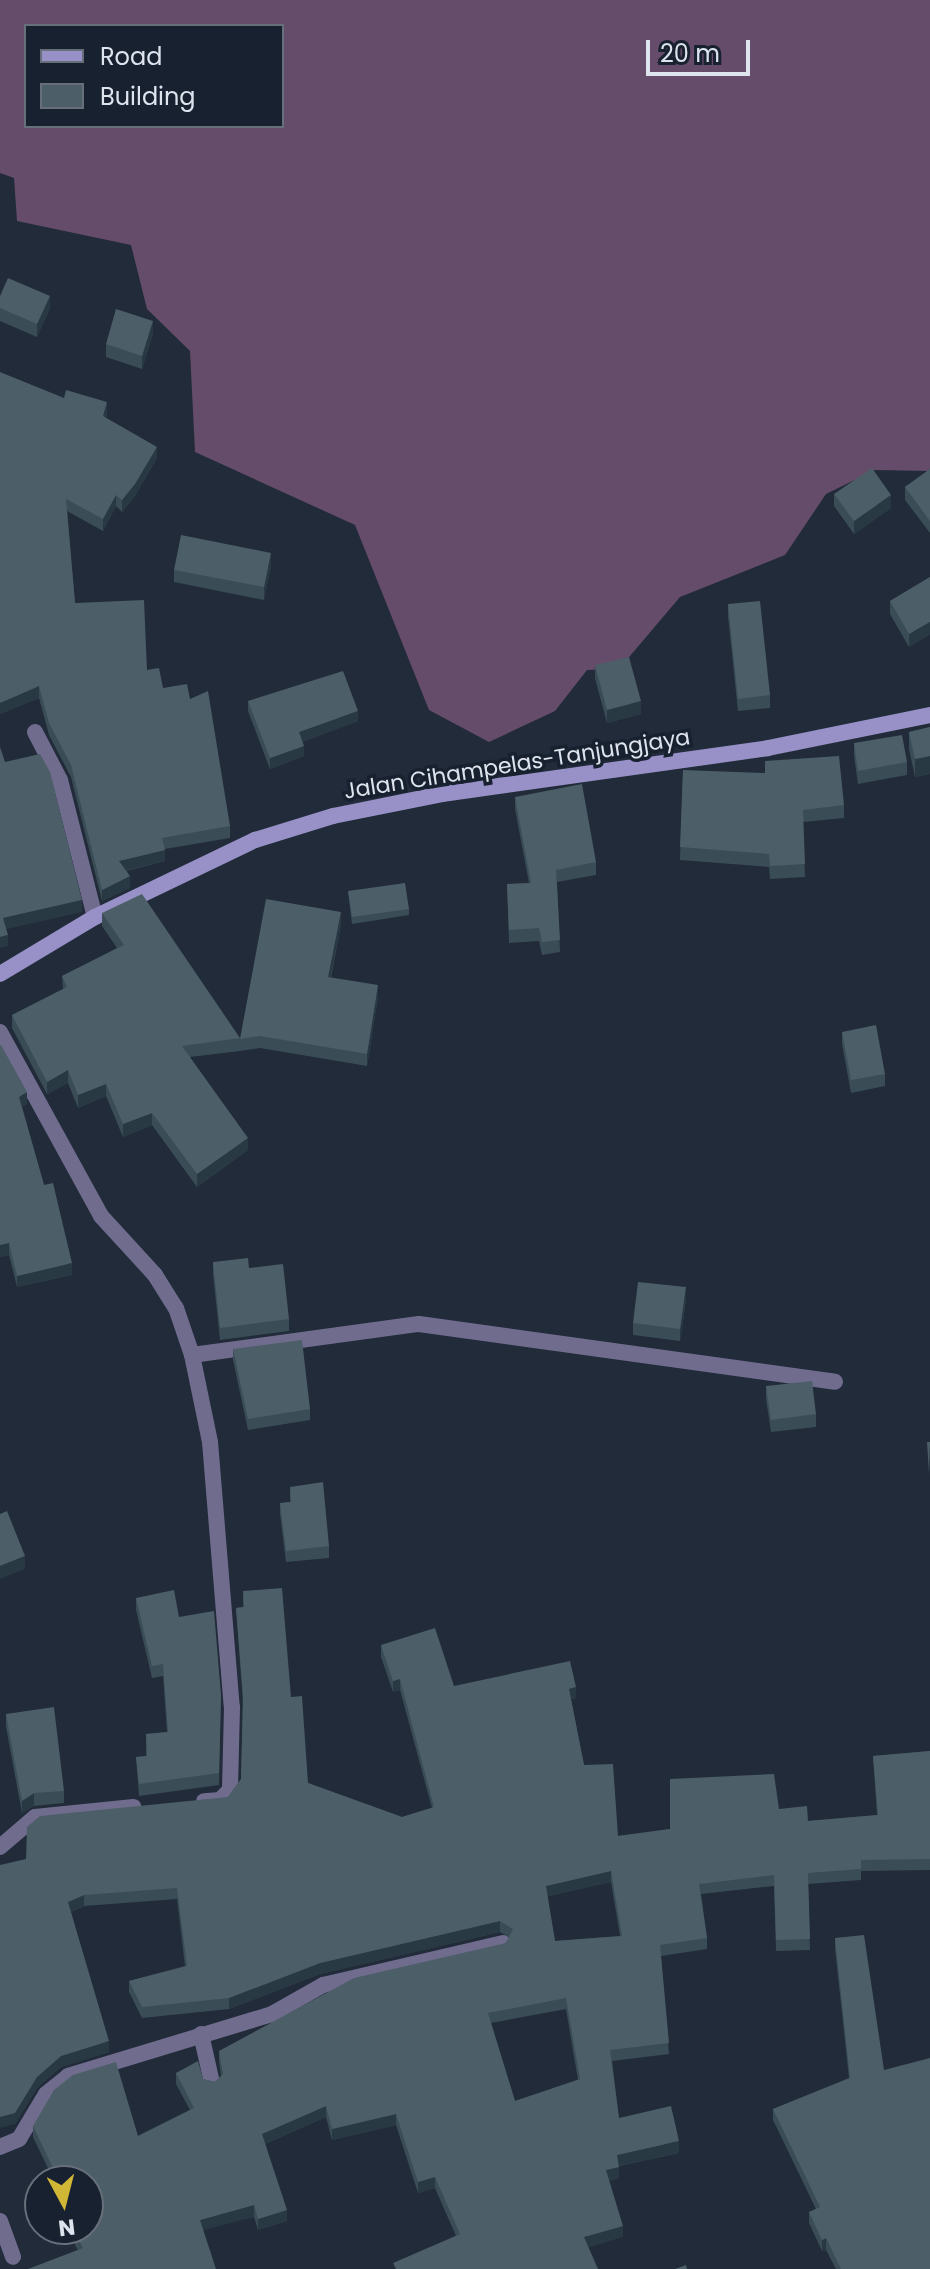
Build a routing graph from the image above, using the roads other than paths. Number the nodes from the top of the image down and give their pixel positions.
1 (930, 715) edge
2 (35, 732) dead end
3 (95, 917) junction
4 (0, 974) edge
5 (0, 1032) edge
6 (192, 1355) junction
7 (835, 1382) dead end
8 (189, 1802) edge
9 (158, 1805) edge
10 (0, 1847) edge
11 (503, 1943) edge
12 (201, 2034) junction
13 (212, 2083) edge
14 (0, 2147) edge
15 (0, 2221) edge
16 (13, 2257) dead end

1 - 3 main road, Jalan Cihampelas-Tanjungjaya
2 - 3 street
3 - 4 main road, Jalan Cihampelas-Tanjungjaya
5 - 6 street
6 - 7 street
6 - 8 street
9 - 10 street
11 - 12 street
12 - 13 street
12 - 14 street
15 - 16 street

